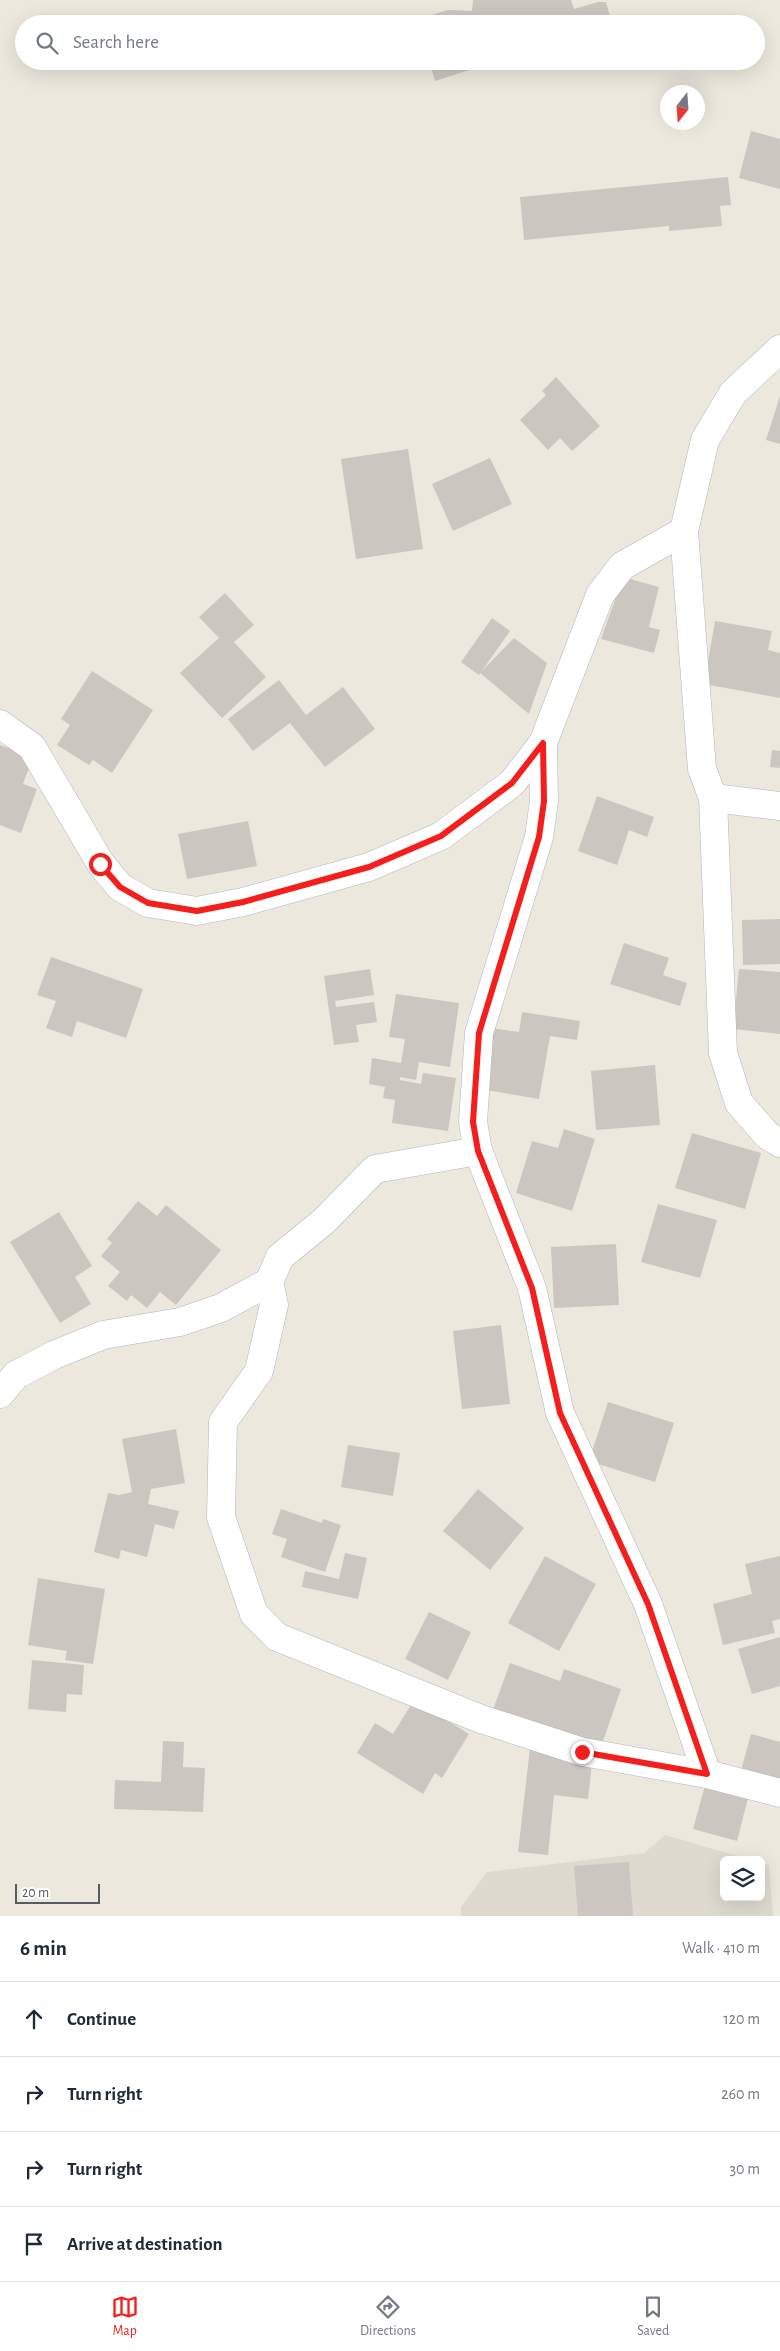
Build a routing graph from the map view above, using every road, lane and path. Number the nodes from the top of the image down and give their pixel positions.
1 (780, 350) edge
2 (684, 531) junction
3 (0, 724) edge
4 (543, 743) junction
5 (713, 798) junction
6 (780, 806) edge
7 (780, 1143) edge
8 (478, 1151) junction
9 (269, 1282) junction
10 (5, 1379) edge
11 (707, 1774) junction
12 (780, 1793) edge

1 - 2 street
2 - 4 street
2 - 5 street
3 - 4 street
4 - 8 street
5 - 6 street
5 - 7 street
8 - 9 street
8 - 11 street
9 - 10 street
9 - 11 street
11 - 12 street

